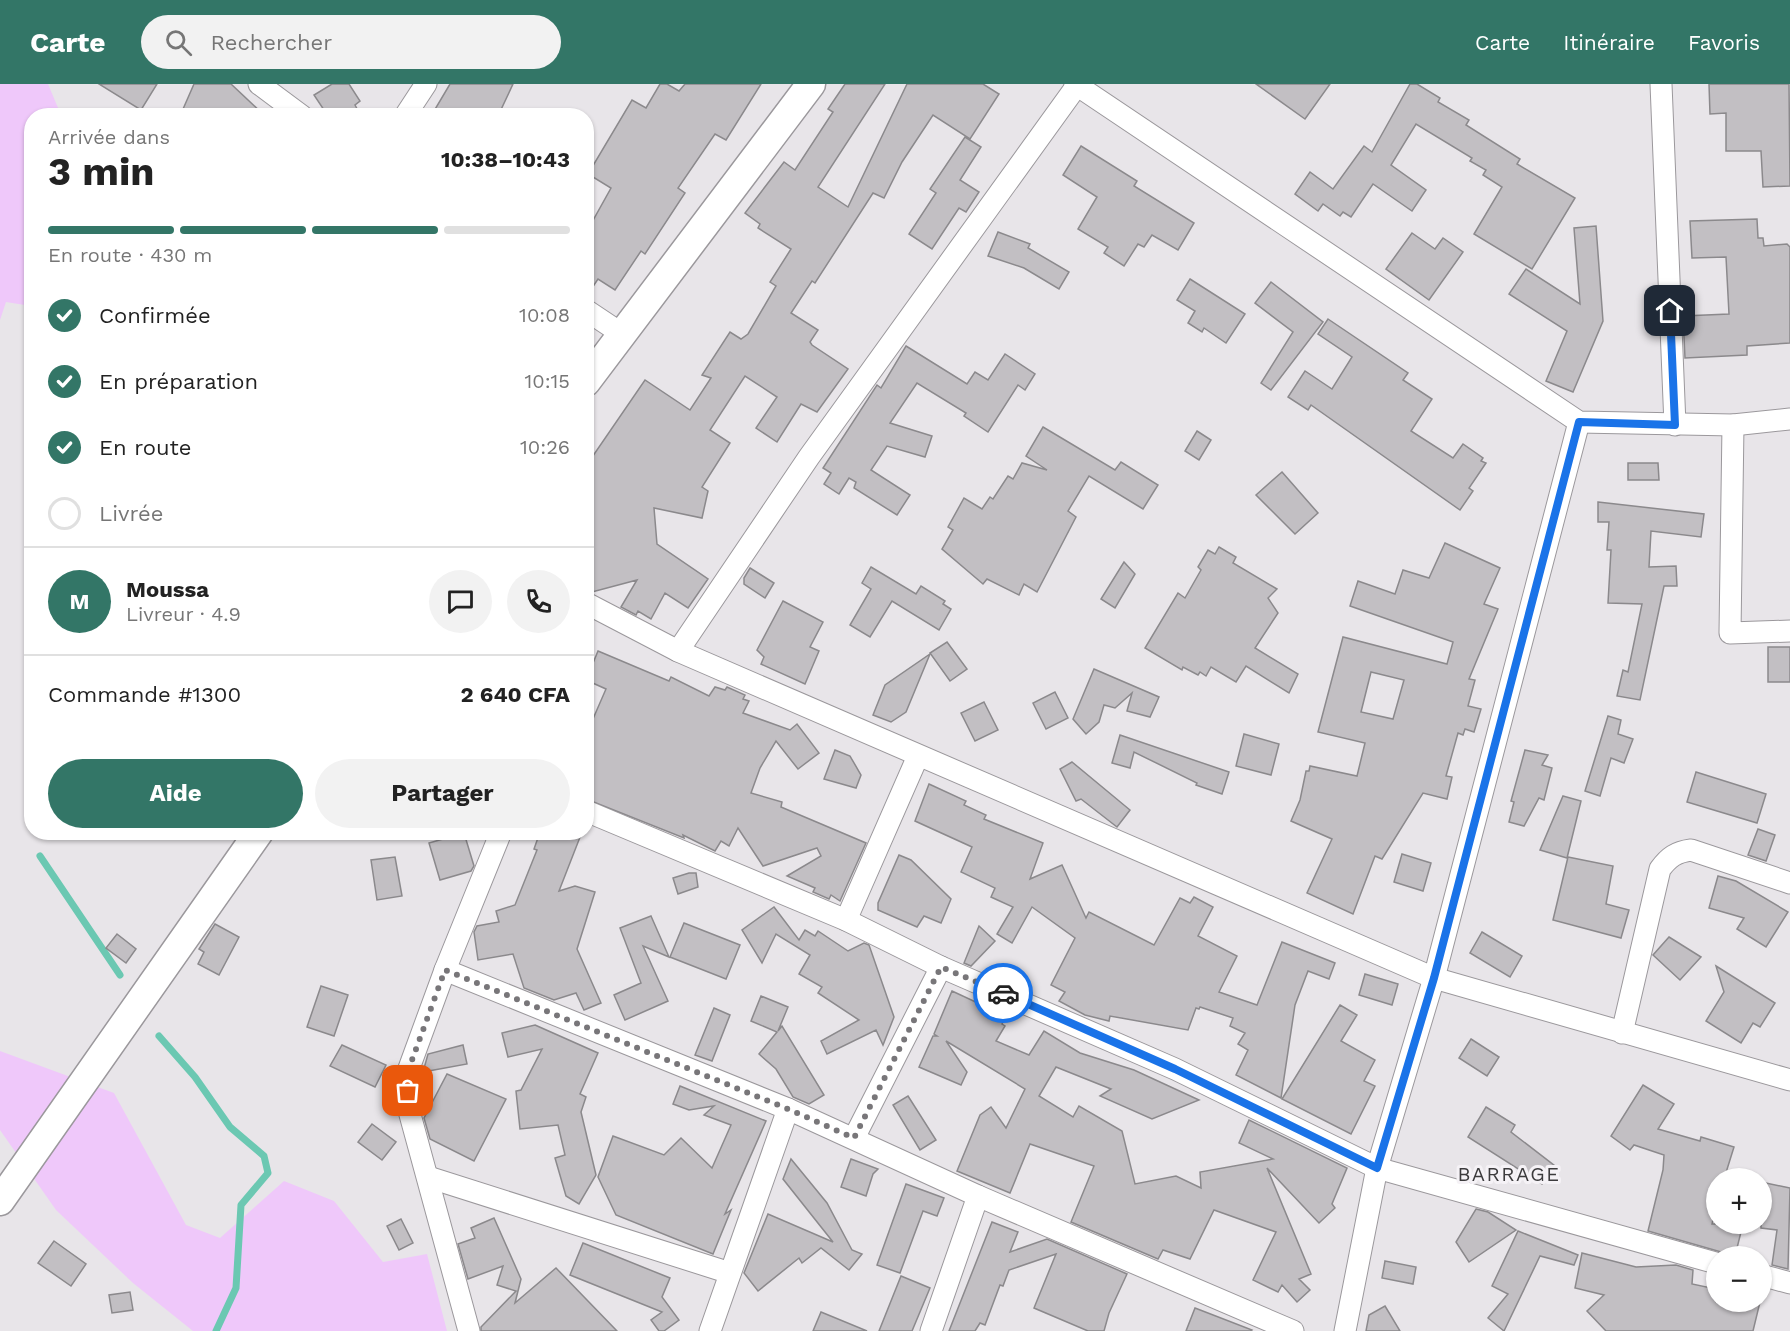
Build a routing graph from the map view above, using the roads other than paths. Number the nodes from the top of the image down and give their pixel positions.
1 (259, 84) edge
2 (426, 84) edge
3 (811, 84) edge
4 (1077, 84) edge
5 (1660, 84) edge
6 (291, 108) edge
7 (410, 108) edge
8 (594, 315) edge
9 (622, 334) junction
10 (594, 371) edge
11 (1790, 419) edge
12 (1579, 422) junction
13 (1675, 425) junction
14 (1733, 425) junction
15 (594, 607) edge
16 (1790, 631) edge
17 (678, 651) junction
18 (918, 756) junction
19 (594, 815) edge
20 (253, 840) edge
21 (498, 840) edge
22 (1790, 883) edge
23 (846, 920) junction
24 (941, 967) junction
25 (445, 970) junction
26 (1434, 978) junction
27 (1622, 1033) junction
28 (1790, 1080) edge
29 (788, 1109) junction
30 (854, 1138) junction
31 (1377, 1168) junction
32 (428, 1177) junction
33 (978, 1196) junction
34 (0, 1201) edge
35 (1706, 1260) edge
36 (730, 1273) junction
37 (1772, 1278) edge
38 (1790, 1283) edge
39 (469, 1331) edge
40 (710, 1331) edge
41 (931, 1331) edge
42 (1293, 1331) edge
43 (1345, 1331) edge

1 - 6 street
2 - 7 street
3 - 9 street
4 - 12 street
4 - 17 street
5 - 13 street
8 - 9 street
9 - 10 street
11 - 14 street
12 - 13 street
12 - 26 street
13 - 14 street
14 - 16 street
15 - 17 street
17 - 18 street
18 - 23 street
18 - 26 street
19 - 23 street
20 - 34 street
21 - 25 street
22 - 27 street
23 - 24 street
24 - 30 street
24 - 31 street
25 - 29 street
25 - 32 street
26 - 27 street
26 - 31 street
27 - 28 street
29 - 30 street
29 - 36 street
30 - 33 street
31 - 35 street
31 - 43 street
32 - 36 street
32 - 39 street
33 - 41 street
33 - 42 street
36 - 40 street
37 - 38 street

